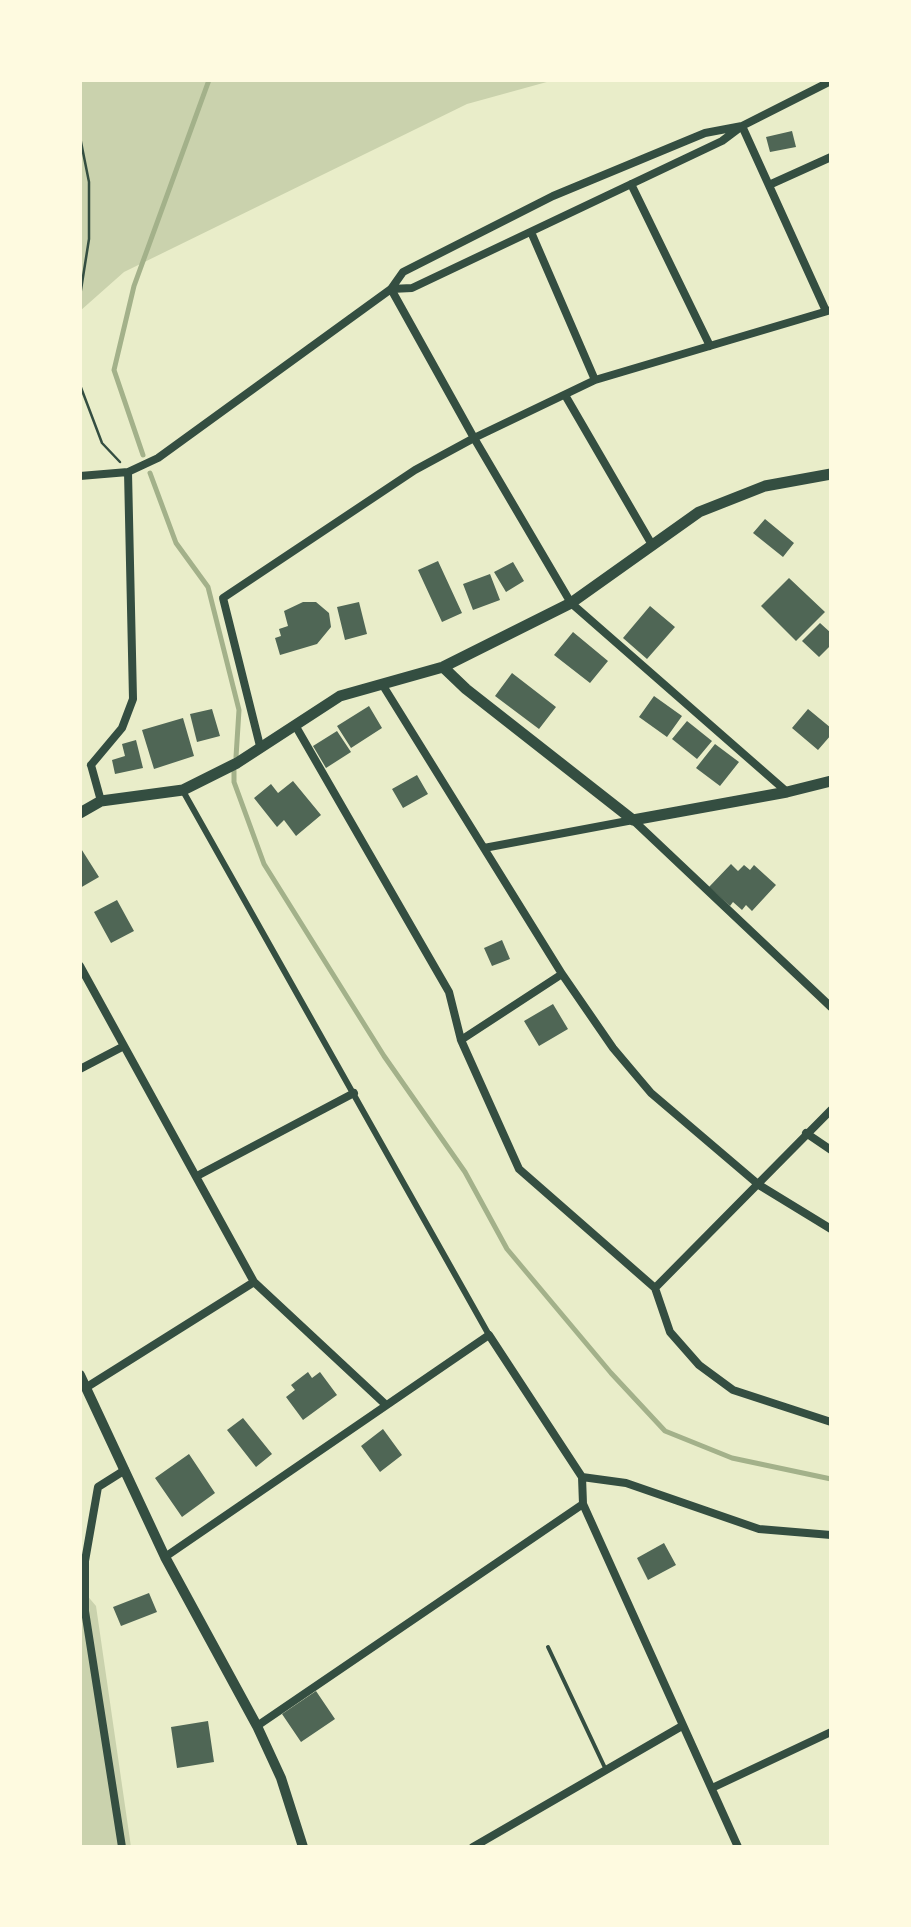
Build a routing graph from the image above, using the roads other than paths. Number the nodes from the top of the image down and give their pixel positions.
1 (831, 82) edge
2 (742, 126) junction
3 (831, 157) edge
4 (631, 184) junction
5 (769, 185) junction
6 (531, 232) junction
7 (391, 289) junction
8 (828, 310) edge
9 (710, 346) junction
10 (595, 380) junction
11 (565, 395) junction
12 (474, 438) junction
13 (128, 472) junction
14 (831, 474) edge
15 (80, 476) edge
16 (651, 543) junction
17 (570, 603) junction
18 (442, 667) junction
19 (382, 684) junction
20 (294, 724) junction
21 (260, 746) junction
22 (80, 764) edge
23 (91, 765) junction
24 (831, 781) edge
25 (183, 790) junction
26 (787, 792) junction
27 (101, 801) junction
28 (80, 812) edge
29 (633, 820) junction
30 (484, 848) junction
31 (80, 966) edge
32 (562, 974) junction
33 (831, 1007) edge
34 (461, 1040) junction
35 (124, 1046) junction
36 (80, 1070) edge
37 (354, 1093) junction
38 (831, 1110) edge
39 (806, 1133) junction
40 (831, 1150) edge
41 (197, 1176) junction
42 (758, 1185) junction
43 (831, 1229) edge
44 (254, 1282) junction
45 (655, 1288) junction
46 (489, 1335) junction
47 (80, 1375) edge
48 (87, 1387) junction
49 (385, 1404) junction
50 (831, 1422) edge
51 (125, 1470) junction
52 (582, 1476) junction
53 (583, 1504) junction
54 (831, 1535) edge
55 (165, 1557) junction
56 (548, 1647) dead end
57 (257, 1726) junction
58 (682, 1726) junction
59 (831, 1732) edge
60 (606, 1770) junction
61 (712, 1788) junction
62 (492, 1835) junction
63 (122, 1847) edge
64 (303, 1847) edge
65 (473, 1847) edge
66 (498, 1847) edge
67 (738, 1847) edge

1 - 2 street
2 - 4 street
2 - 5 street
2 - 7 street
3 - 5 street
4 - 6 street
4 - 9 street
5 - 8 street
6 - 7 street
6 - 10 street
7 - 12 street
7 - 13 street
8 - 9 street
9 - 10 street
10 - 11 street
11 - 12 street
11 - 16 street
12 - 17 street
12 - 21 street
13 - 15 street
13 - 23 street
14 - 16 main road
16 - 17 main road
17 - 18 main road
17 - 26 street
18 - 19 main road
18 - 29 main road
19 - 20 main road
19 - 30 street
20 - 21 main road
20 - 34 street
21 - 25 main road
22 - 23 street
23 - 27 street
24 - 26 main road
25 - 27 main road
25 - 37 street
26 - 29 main road
27 - 28 main road
29 - 30 street
29 - 33 street
30 - 32 street
31 - 35 street
32 - 34 street
32 - 42 street
34 - 45 street
35 - 36 street
35 - 41 street
37 - 41 street
37 - 46 street
38 - 39 street
39 - 40 street
39 - 42 street
41 - 44 street
42 - 43 street
42 - 45 street
44 - 48 street
44 - 49 street
45 - 50 street
46 - 49 street
46 - 52 street
47 - 48 street
48 - 51 street
49 - 55 street
51 - 55 street
51 - 63 street
52 - 53 street
52 - 54 street
53 - 57 street
53 - 58 street
55 - 57 street
56 - 60 lane
57 - 64 street
58 - 60 street
58 - 61 street
59 - 61 street
60 - 62 street
61 - 67 street
62 - 65 street
62 - 66 street

